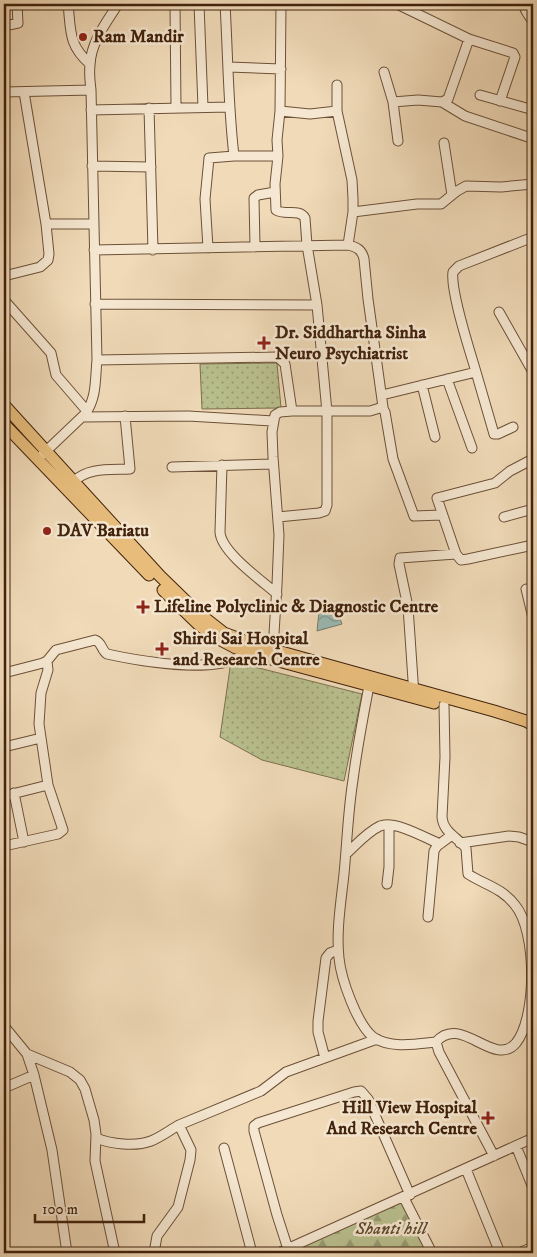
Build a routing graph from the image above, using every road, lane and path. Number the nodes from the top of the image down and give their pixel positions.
1 (17, 4) edge
2 (68, 4) edge
3 (118, 4) edge
4 (175, 4) edge
5 (199, 4) edge
6 (225, 4) edge
7 (281, 4) edge
8 (397, 4) edge
9 (523, 4) edge
10 (533, 22) edge
11 (4, 26) edge
12 (469, 39) junction
13 (90, 64) junction
14 (229, 67) junction
15 (281, 69) junction
16 (384, 72) dead end
17 (337, 85) dead end
18 (90, 90) junction
19 (4, 92) edge
20 (24, 92) junction
21 (480, 95) dead end
22 (500, 101) junction
23 (393, 102) junction
24 (442, 102) junction
25 (176, 107) junction
26 (203, 107) junction
27 (229, 107) junction
28 (150, 108) junction
29 (91, 110) junction
30 (530, 110) dead end
31 (280, 111) junction
32 (337, 111) junction
33 (528, 137) dead end
34 (398, 141) dead end
35 (444, 143) dead end
36 (234, 156) junction
37 (278, 156) junction
38 (92, 166) junction
39 (151, 167) junction
40 (533, 184) edge
41 (275, 192) junction
42 (452, 195) junction
43 (353, 212) junction
44 (46, 224) junction
45 (94, 224) junction
46 (533, 236) edge
47 (348, 245) junction
48 (307, 246) junction
49 (255, 247) junction
50 (208, 248) junction
51 (94, 250) junction
52 (153, 250) junction
53 (4, 276) edge
54 (4, 300) edge
55 (96, 304) junction
56 (317, 305) junction
57 (499, 312) dead end
58 (97, 360) junction
59 (476, 372) junction
60 (533, 372) edge
61 (447, 379) junction
62 (422, 385) junction
63 (382, 395) junction
64 (4, 406) edge
65 (382, 407) junction
66 (292, 411) junction
67 (326, 412) junction
68 (85, 414) junction
69 (125, 416) junction
70 (273, 421) junction
71 (4, 424) edge
72 (513, 427) dead end
73 (435, 436) dead end
74 (472, 448) dead end
75 (41, 455) junction
76 (533, 459) edge
77 (273, 464) junction
78 (222, 465) junction
79 (172, 467) dead end
80 (75, 489) junction
81 (533, 509) edge
82 (442, 515) junction
83 (278, 517) junction
84 (504, 517) dead end
85 (533, 545) edge
86 (456, 554) junction
87 (526, 589) dead end
88 (277, 594) junction
89 (533, 618) edge
90 (273, 650) junction
91 (251, 653) junction
92 (47, 661) junction
93 (4, 673) edge
94 (369, 686) junction
95 (414, 693) junction
96 (444, 705) junction
97 (533, 726) edge
98 (533, 734) edge
99 (41, 738) junction
100 (4, 747) edge
101 (48, 785) junction
102 (14, 794) junction
103 (4, 796) edge
104 (389, 825) junction
105 (452, 835) junction
106 (24, 842) junction
107 (533, 842) edge
108 (460, 843) junction
109 (440, 844) junction
110 (4, 846) edge
111 (346, 854) junction
112 (386, 884) dead end
113 (428, 917) dead end
114 (338, 950) junction
115 (533, 974) edge
116 (532, 1012) edge
117 (4, 1026) edge
118 (377, 1039) junction
119 (436, 1042) junction
120 (27, 1054) junction
121 (325, 1058) junction
122 (34, 1075) junction
123 (4, 1088) edge
124 (180, 1126) junction
125 (96, 1138) junction
126 (533, 1138) edge
127 (516, 1146) junction
128 (224, 1148) dead end
129 (494, 1156) junction
130 (466, 1169) junction
131 (531, 1177) edge
132 (533, 1188) edge
133 (407, 1196) junction
134 (533, 1247) edge
135 (288, 1249) junction
136 (67, 1253) edge
137 (115, 1253) edge
138 (154, 1253) edge
139 (252, 1253) edge
140 (278, 1253) edge
141 (432, 1253) edge
142 (500, 1253) edge
143 (519, 1253) edge

1 - 11 street
2 - 13 street
3 - 13 street
4 - 25 street
5 - 26 street
6 - 14 street
7 - 15 street
8 - 12 street
9 - 10 street
12 - 22 street
12 - 24 street
13 - 18 street
14 - 15 street
14 - 27 street
15 - 31 street
16 - 23 street
17 - 32 street
18 - 20 street
18 - 29 street
19 - 20 street
20 - 44 street
21 - 22 street
22 - 30 street
23 - 24 street
23 - 34 street
24 - 33 street
25 - 26 street
25 - 28 street
26 - 27 street
27 - 36 street
28 - 29 street
28 - 39 street
29 - 38 street
31 - 32 street
31 - 37 street
32 - 43 street
35 - 42 street
36 - 37 street
36 - 50 street
37 - 41 street
38 - 39 street
38 - 45 street
39 - 52 street
40 - 42 street
41 - 48 street
41 - 49 street
42 - 43 street
43 - 47 street
44 - 45 street
44 - 53 street
45 - 51 street
46 - 59 street
47 - 48 street
47 - 63 street
48 - 49 street
48 - 56 street
49 - 50 street
50 - 52 street
51 - 52 street
51 - 55 street
54 - 68 street
55 - 56 street
55 - 58 street
56 - 67 street
57 - 60 street
58 - 66 street
58 - 68 street
59 - 61 street
59 - 72 street
61 - 62 street
61 - 74 street
62 - 63 street
62 - 73 street
63 - 65 street
64 - 75 main road
65 - 67 street
65 - 82 street
66 - 67 street
66 - 70 street
67 - 83 street
68 - 69 street
68 - 75 street
69 - 70 street
69 - 80 street
70 - 77 street
71 - 75 main road
75 - 80 main road
76 - 82 street
77 - 78 street
77 - 83 street
78 - 79 street
78 - 88 street
80 - 90 main road
80 - 91 main road
81 - 84 street
82 - 86 street
83 - 88 street
85 - 86 street
86 - 95 street
87 - 89 street
88 - 90 street
90 - 95 main road
91 - 92 street
91 - 94 main road
92 - 93 street
92 - 99 street
94 - 95 main road
94 - 111 street
95 - 96 main road
95 - 97 main road
96 - 98 main road
96 - 105 street
99 - 100 street
99 - 101 street
101 - 102 street
101 - 106 street
102 - 103 street
102 - 106 street
104 - 109 street
104 - 111 street
104 - 112 street
105 - 108 street
105 - 109 street
106 - 110 street
107 - 108 street
108 - 115 street
109 - 113 street
111 - 114 street
114 - 118 street
114 - 121 street
115 - 116 street
116 - 119 street
117 - 120 street
118 - 119 street
118 - 121 street
119 - 129 street
120 - 122 street
120 - 125 street
121 - 124 street
122 - 123 street
122 - 136 street
124 - 125 street
124 - 138 street
125 - 137 street
126 - 127 street
127 - 129 street
127 - 131 street
128 - 139 street
129 - 130 street
130 - 133 street
130 - 142 street
131 - 132 street
133 - 135 street
133 - 135 street
133 - 141 street
134 - 143 street
135 - 140 street

